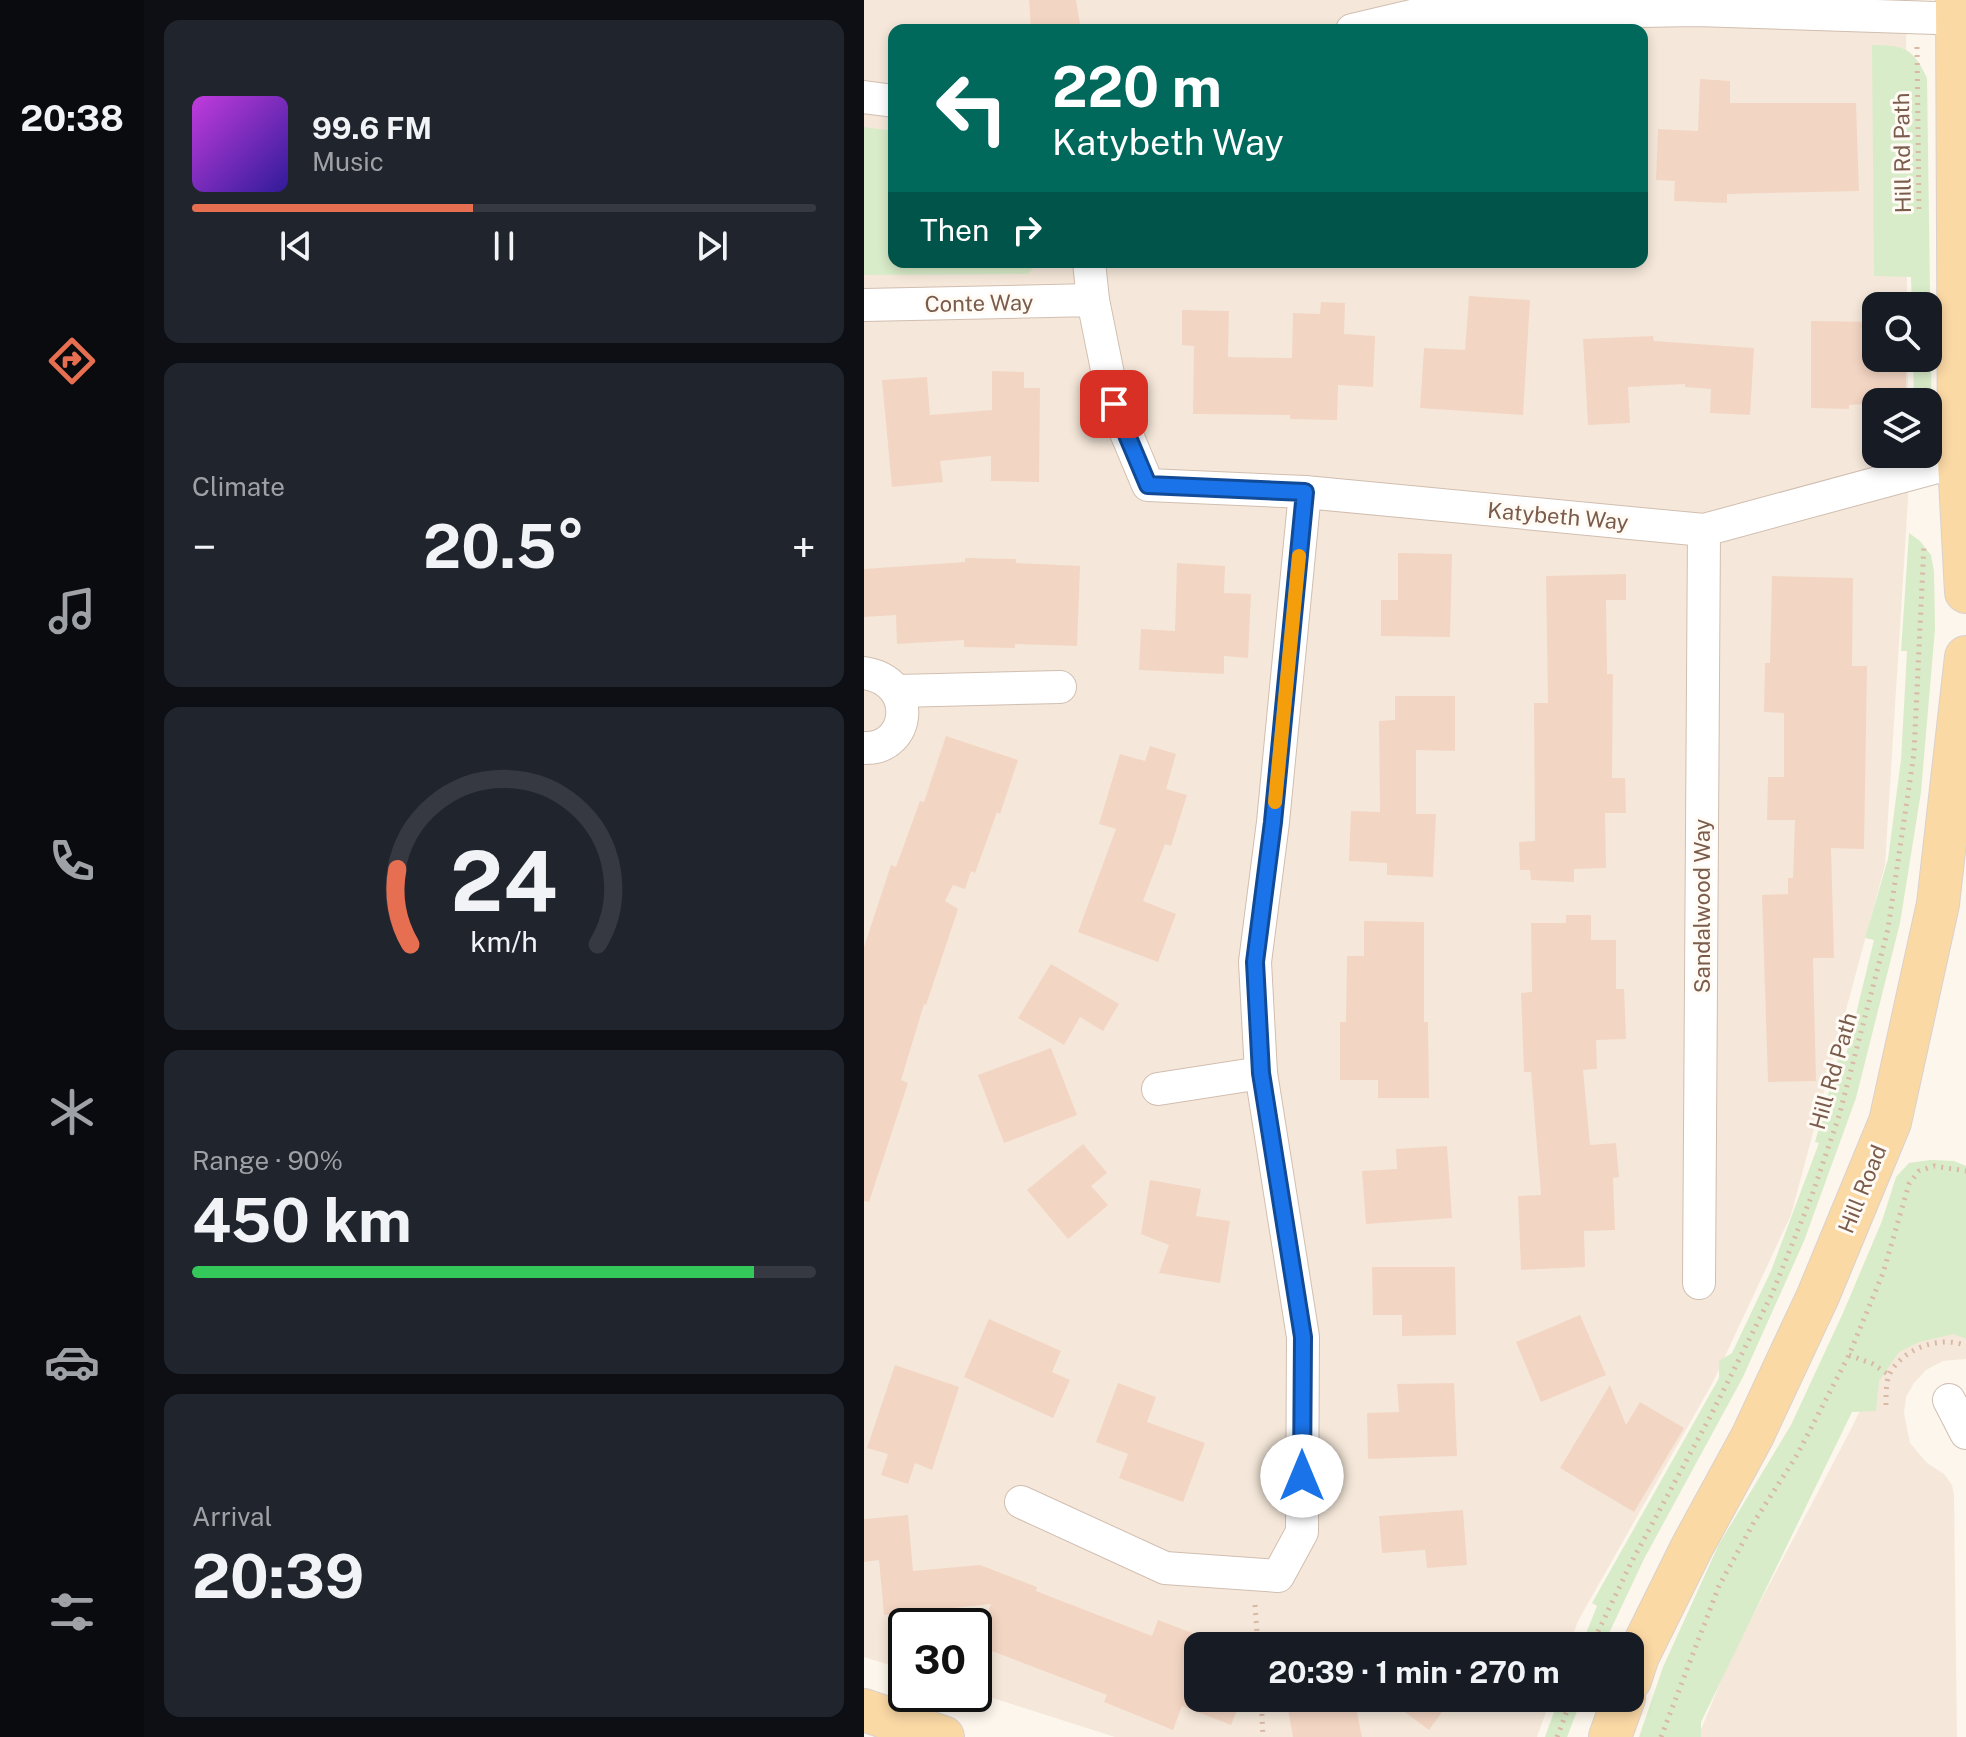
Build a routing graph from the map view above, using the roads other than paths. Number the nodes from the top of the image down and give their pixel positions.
1 (1960, 12) edge
2 (1378, 24) edge
3 (864, 97) edge
4 (888, 100) edge
5 (1090, 268) edge
6 (1093, 300) junction
7 (864, 305) edge
8 (1959, 461) junction
9 (1305, 492) junction
10 (1704, 530) junction
11 (1966, 592) edge
12 (1966, 657) edge
13 (864, 673) edge
14 (1060, 687) dead end
15 (897, 691) junction
16 (864, 748) edge
17 (1261, 1073) junction
18 (1158, 1089) dead end
19 (1699, 1283) dead end
20 (1949, 1400) dead end
21 (1966, 1433) edge
22 (1021, 1502) dead end
23 (1644, 1647) edge
24 (864, 1710) edge
25 (1619, 1712) edge
26 (943, 1737) edge
27 (1610, 1737) edge

1 - 2 street
1 - 8 main road
3 - 4 street
5 - 6 street
6 - 7 street, Conte Way
6 - 9 street, Katybeth Way
8 - 10 street, Katybeth Way
8 - 11 main road
9 - 10 street, Katybeth Way
9 - 17 street
10 - 19 street, Sandalwood Way
12 - 23 main road, Hill Road
13 - 15 street
14 - 15 street
15 - 16 street
17 - 18 street
17 - 22 street
20 - 21 street
24 - 26 main road
25 - 27 main road

